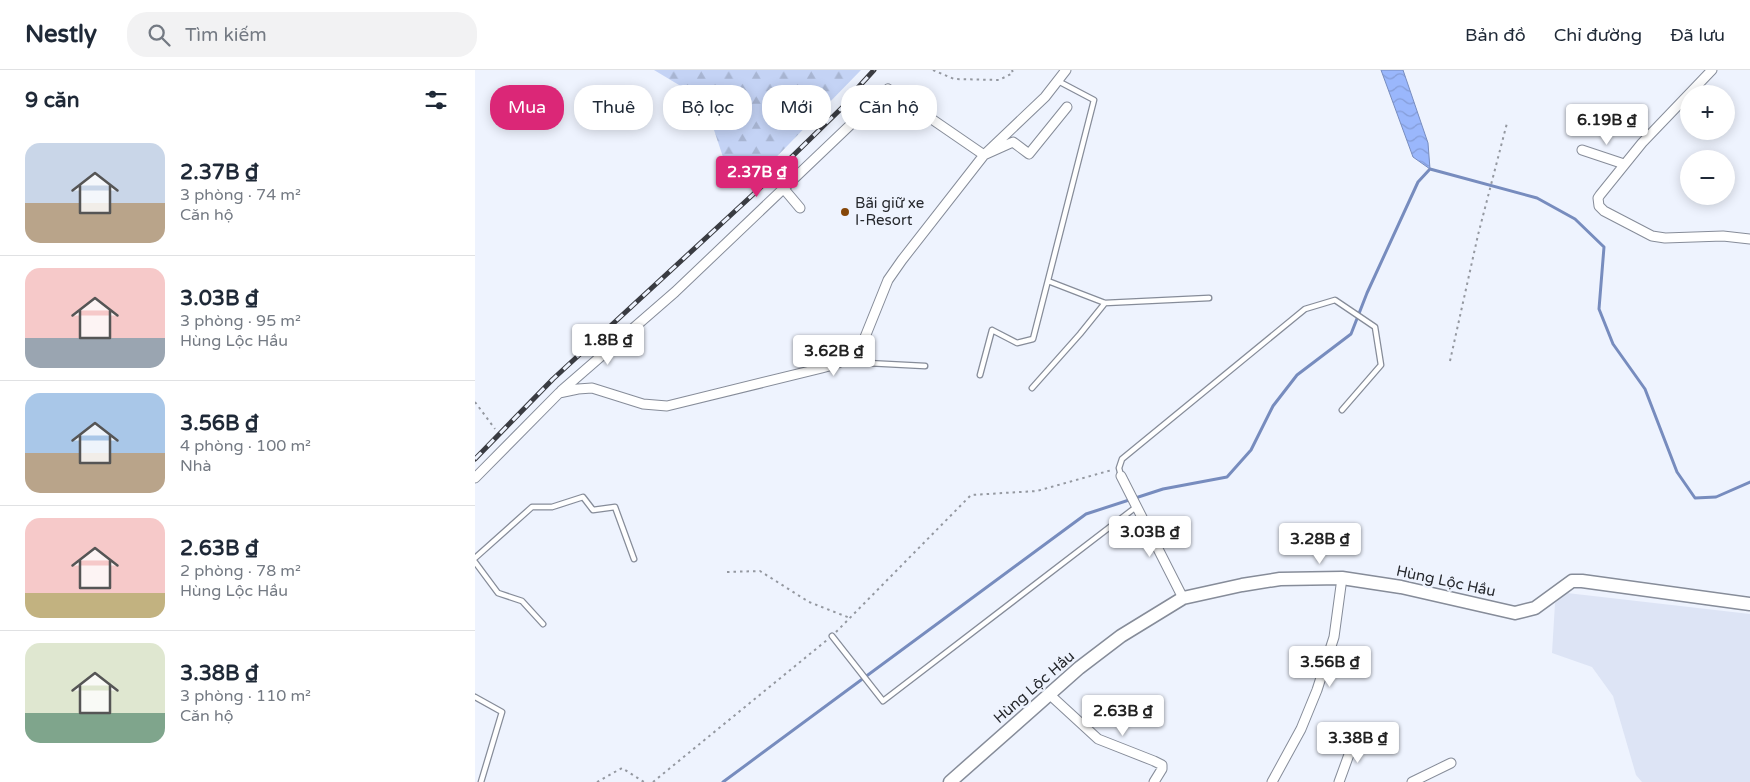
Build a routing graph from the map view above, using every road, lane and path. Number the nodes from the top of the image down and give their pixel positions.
1 (933, 70) edge
2 (1012, 70) edge
3 (1066, 70) edge
4 (1712, 70) edge
5 (1058, 81) junction
6 (1067, 107) dead end
7 (1507, 123) dead end
8 (1582, 150) dead end
9 (984, 155) junction
10 (1624, 164) junction
11 (784, 189) junction
12 (800, 208) dead end
13 (1750, 239) edge
14 (1048, 281) junction
15 (1209, 298) dead end
16 (1105, 302) junction
17 (854, 355) junction
18 (1450, 361) dead end
19 (925, 366) dead end
20 (979, 375) dead end
21 (1032, 388) dead end
22 (559, 393) junction
23 (475, 402) edge
24 (1342, 410) dead end
25 (495, 429) dead end
26 (1120, 472) junction
27 (475, 478) edge
28 (1137, 506) junction
29 (634, 559) dead end
30 (475, 560) edge
31 (727, 572) dead end
32 (1342, 578) junction
33 (1183, 598) junction
34 (1750, 604) edge
35 (850, 618) junction
36 (543, 624) dead end
37 (833, 636) junction
38 (1049, 694) junction
39 (475, 697) edge
40 (1355, 738) dead end
41 (1451, 763) dead end
42 (481, 782) edge
43 (597, 782) edge
44 (644, 782) edge
45 (653, 782) edge
46 (950, 782) edge
47 (1155, 782) edge
48 (1272, 782) edge
49 (1339, 782) edge
50 (1412, 782) edge

1 - 2 path
3 - 5 street
4 - 10 street
5 - 9 street
5 - 14 lane
6 - 9 street
7 - 18 path
8 - 10 street
9 - 11 street
9 - 17 street
10 - 13 street
11 - 12 street
11 - 22 street
14 - 16 lane
14 - 20 lane
15 - 16 lane
16 - 21 lane
17 - 19 lane
17 - 22 street
22 - 27 street
23 - 25 path
24 - 26 lane
26 - 28 street
26 - 35 path
28 - 33 street
28 - 37 lane
29 - 30 lane
30 - 36 lane
31 - 35 path
32 - 33 street, Hùng Lộc Hầu
32 - 34 street, Hùng Lộc Hầu
32 - 48 street
33 - 38 street, Hùng Lộc Hầu
35 - 37 path
37 - 45 path
38 - 46 street, Hùng Lộc Hầu
38 - 47 street
39 - 42 lane
40 - 49 street
41 - 50 street
43 - 44 path

